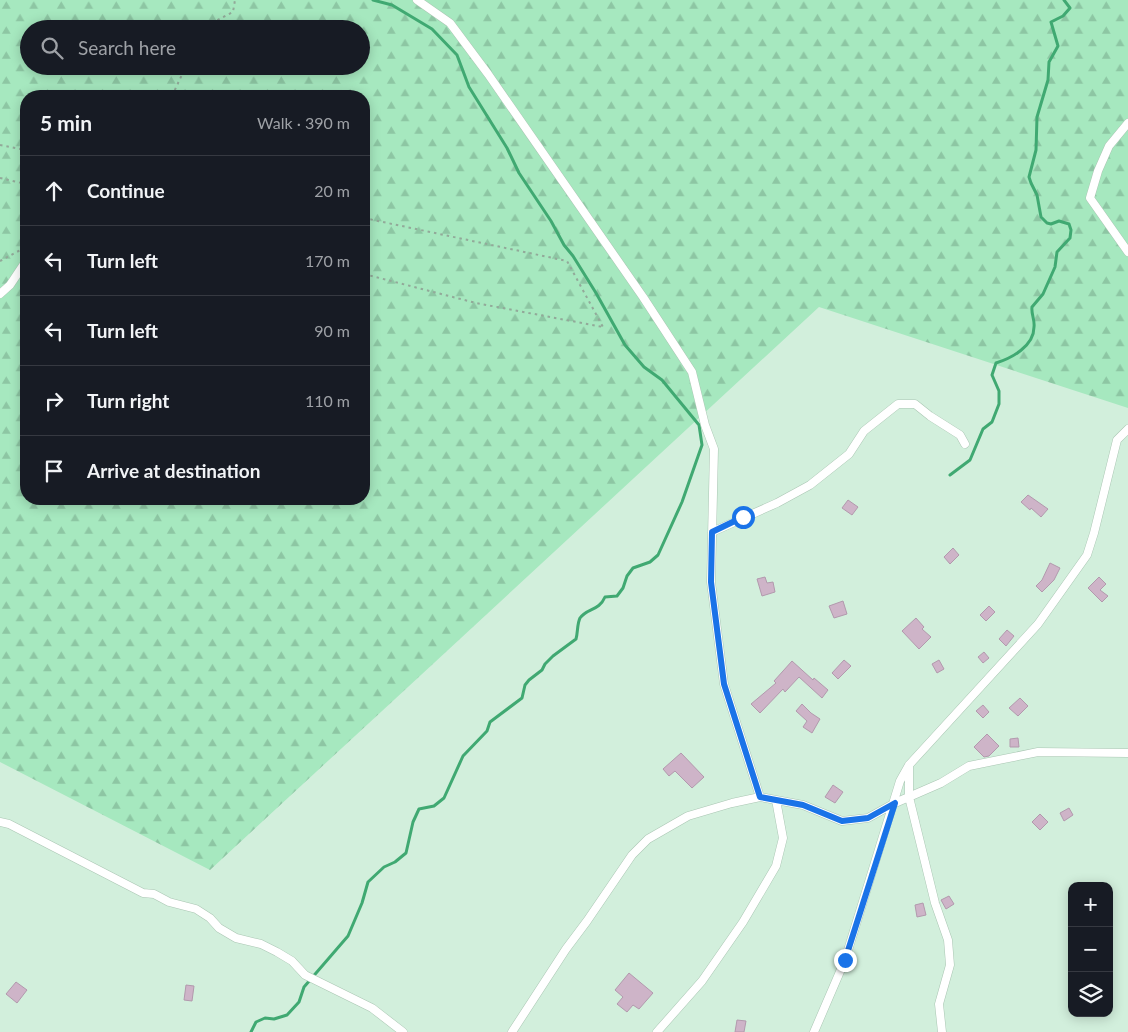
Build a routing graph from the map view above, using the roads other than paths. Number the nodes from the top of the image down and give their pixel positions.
1 (417, 0) edge
2 (1128, 123) edge
3 (1128, 252) edge
4 (20, 270) edge
5 (0, 294) edge
6 (1128, 429) edge
7 (966, 444) dead end
8 (712, 532) junction
9 (1128, 753) edge
10 (909, 765) junction
11 (760, 797) junction
12 (909, 797) junction
13 (776, 800) junction
14 (895, 803) junction
15 (0, 822) edge
16 (402, 1032) edge
17 (512, 1032) edge
18 (657, 1032) edge
19 (814, 1032) edge
20 (942, 1032) edge

1 - 8 street
2 - 3 street
4 - 5 street
6 - 10 street
7 - 8 street
8 - 11 street
9 - 12 street
10 - 12 street
10 - 14 street
11 - 13 street
11 - 17 street
12 - 14 street
12 - 20 street
13 - 14 street
13 - 18 street
14 - 19 street
15 - 16 street

